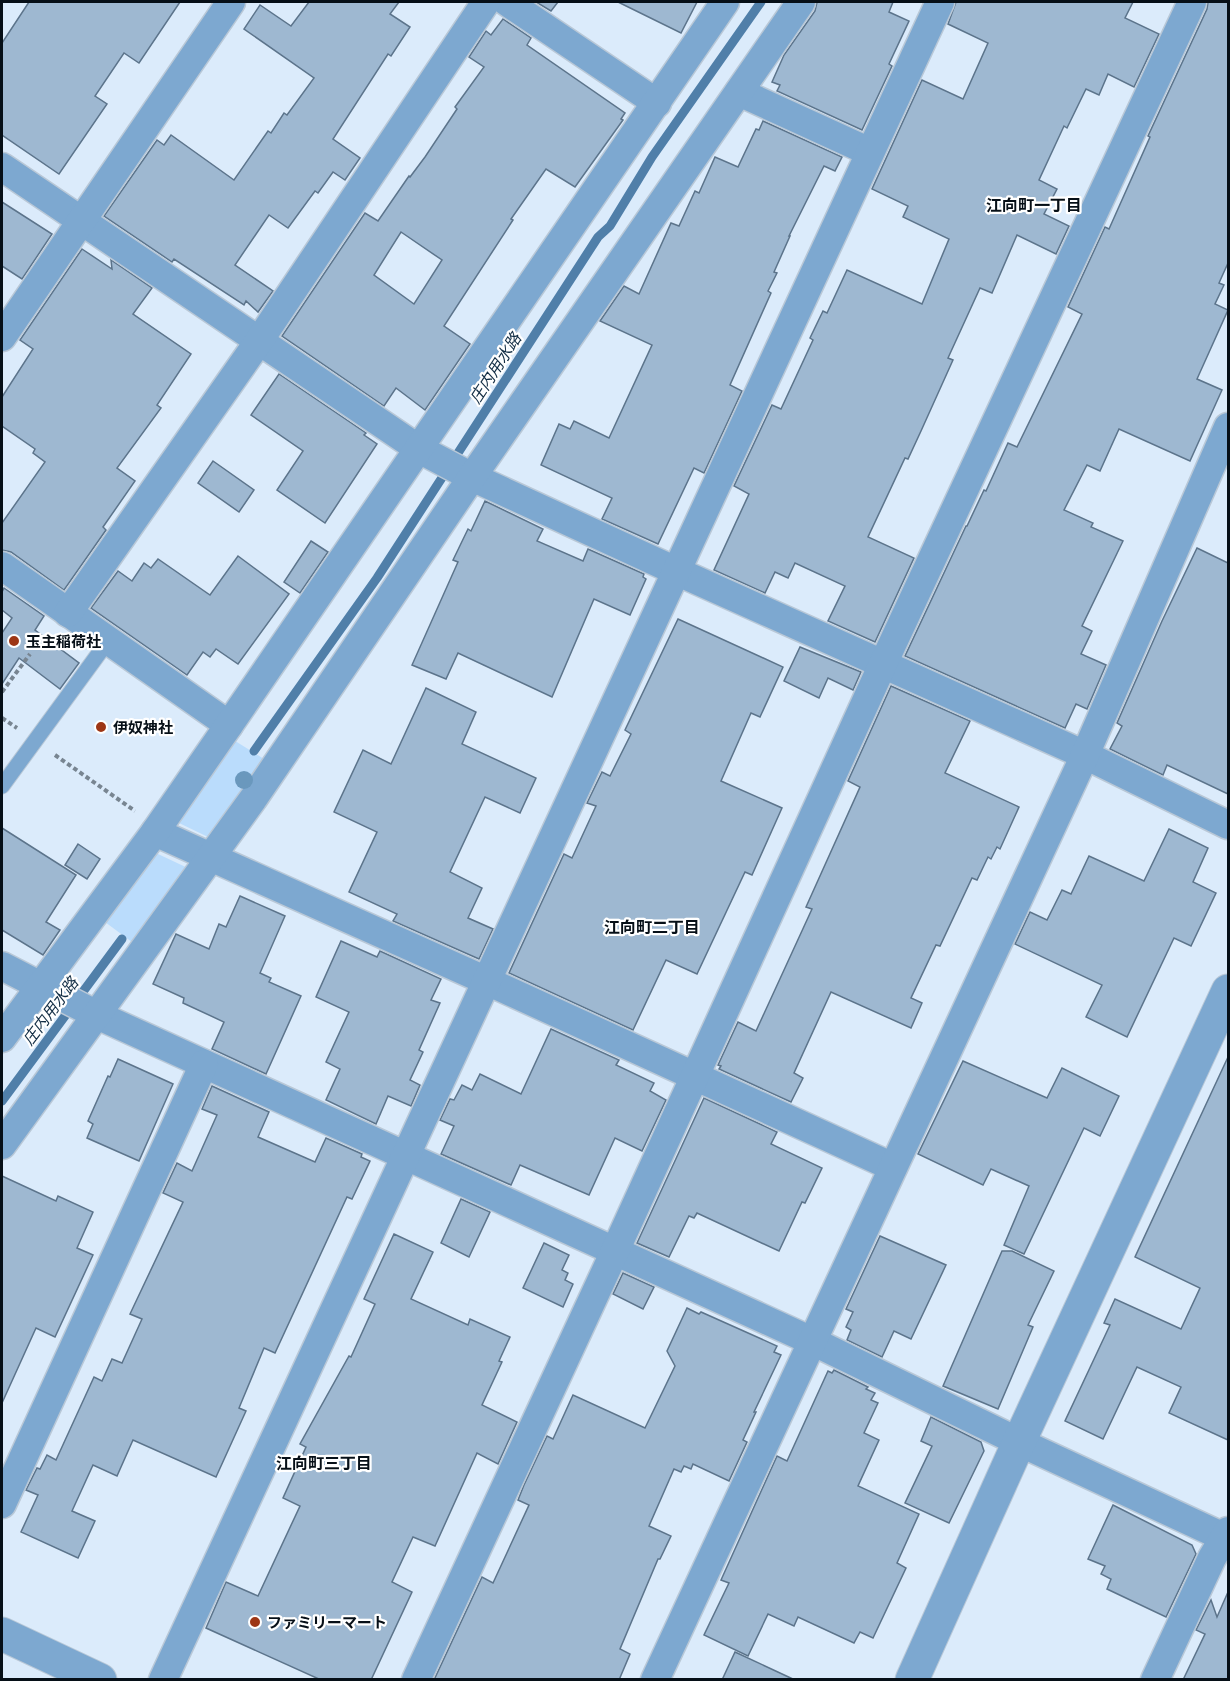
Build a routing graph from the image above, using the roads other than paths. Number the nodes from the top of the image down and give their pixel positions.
1 (231, 2) edge
2 (486, 2) edge
3 (507, 2) edge
4 (725, 2) edge
5 (801, 2) edge
6 (940, 2) edge
7 (1192, 2) edge
8 (739, 92) junction
9 (657, 103) junction
10 (870, 152) junction
11 (2, 166) edge
12 (81, 220) junction
13 (2, 337) edge
14 (259, 341) junction
15 (1228, 427) edge
16 (419, 449) junction
17 (472, 477) junction
18 (2, 566) edge
19 (676, 571) junction
20 (68, 613) junction
21 (108, 641) junction
22 (883, 664) junction
23 (230, 725) junction
24 (1085, 755) junction
25 (2, 786) edge
26 (146, 822) junction
27 (1228, 825) edge
28 (212, 858) junction
29 (2, 966) edge
30 (487, 981) junction
31 (40, 986) junction
32 (1228, 991) edge
33 (97, 1015) junction
34 (2, 1038) edge
35 (204, 1064) junction
36 (694, 1076) junction
37 (2, 1145) edge
38 (406, 1156) junction
39 (893, 1167) junction
40 (615, 1251) junction
41 (812, 1341) junction
42 (1019, 1442) junction
43 (2, 1504) edge
44 (1227, 1536) edge
45 (2, 1634) edge
46 (100, 1680) edge
47 (163, 1680) edge
48 (416, 1680) edge
49 (655, 1680) edge
50 (912, 1680) edge
51 (1155, 1680) edge

1 - 12 street
2 - 14 street
3 - 9 street
4 - 9 street
5 - 8 street
6 - 10 street
7 - 22 street
8 - 10 street
8 - 17 street
9 - 16 street
10 - 19 street
11 - 12 street
12 - 13 street
12 - 14 street
14 - 16 street
14 - 20 street
15 - 24 street
16 - 17 street
16 - 23 street
17 - 19 street
17 - 28 street
18 - 20 street
19 - 22 street
19 - 30 street
20 - 21 street
21 - 23 street
21 - 25 lane
22 - 24 street
22 - 36 street
23 - 26 street
24 - 27 street
24 - 39 street
26 - 28 street
26 - 31 street
28 - 30 street
28 - 33 street
29 - 31 street
30 - 36 street
30 - 38 street
31 - 33 street
31 - 34 street
32 - 42 street
33 - 35 street
33 - 37 street
35 - 38 street
35 - 43 street
36 - 39 street
36 - 40 street
38 - 40 street
38 - 47 street
39 - 41 street
40 - 41 street
40 - 48 street
41 - 42 street
41 - 49 street
42 - 44 street
42 - 50 street
44 - 51 street
45 - 46 street

